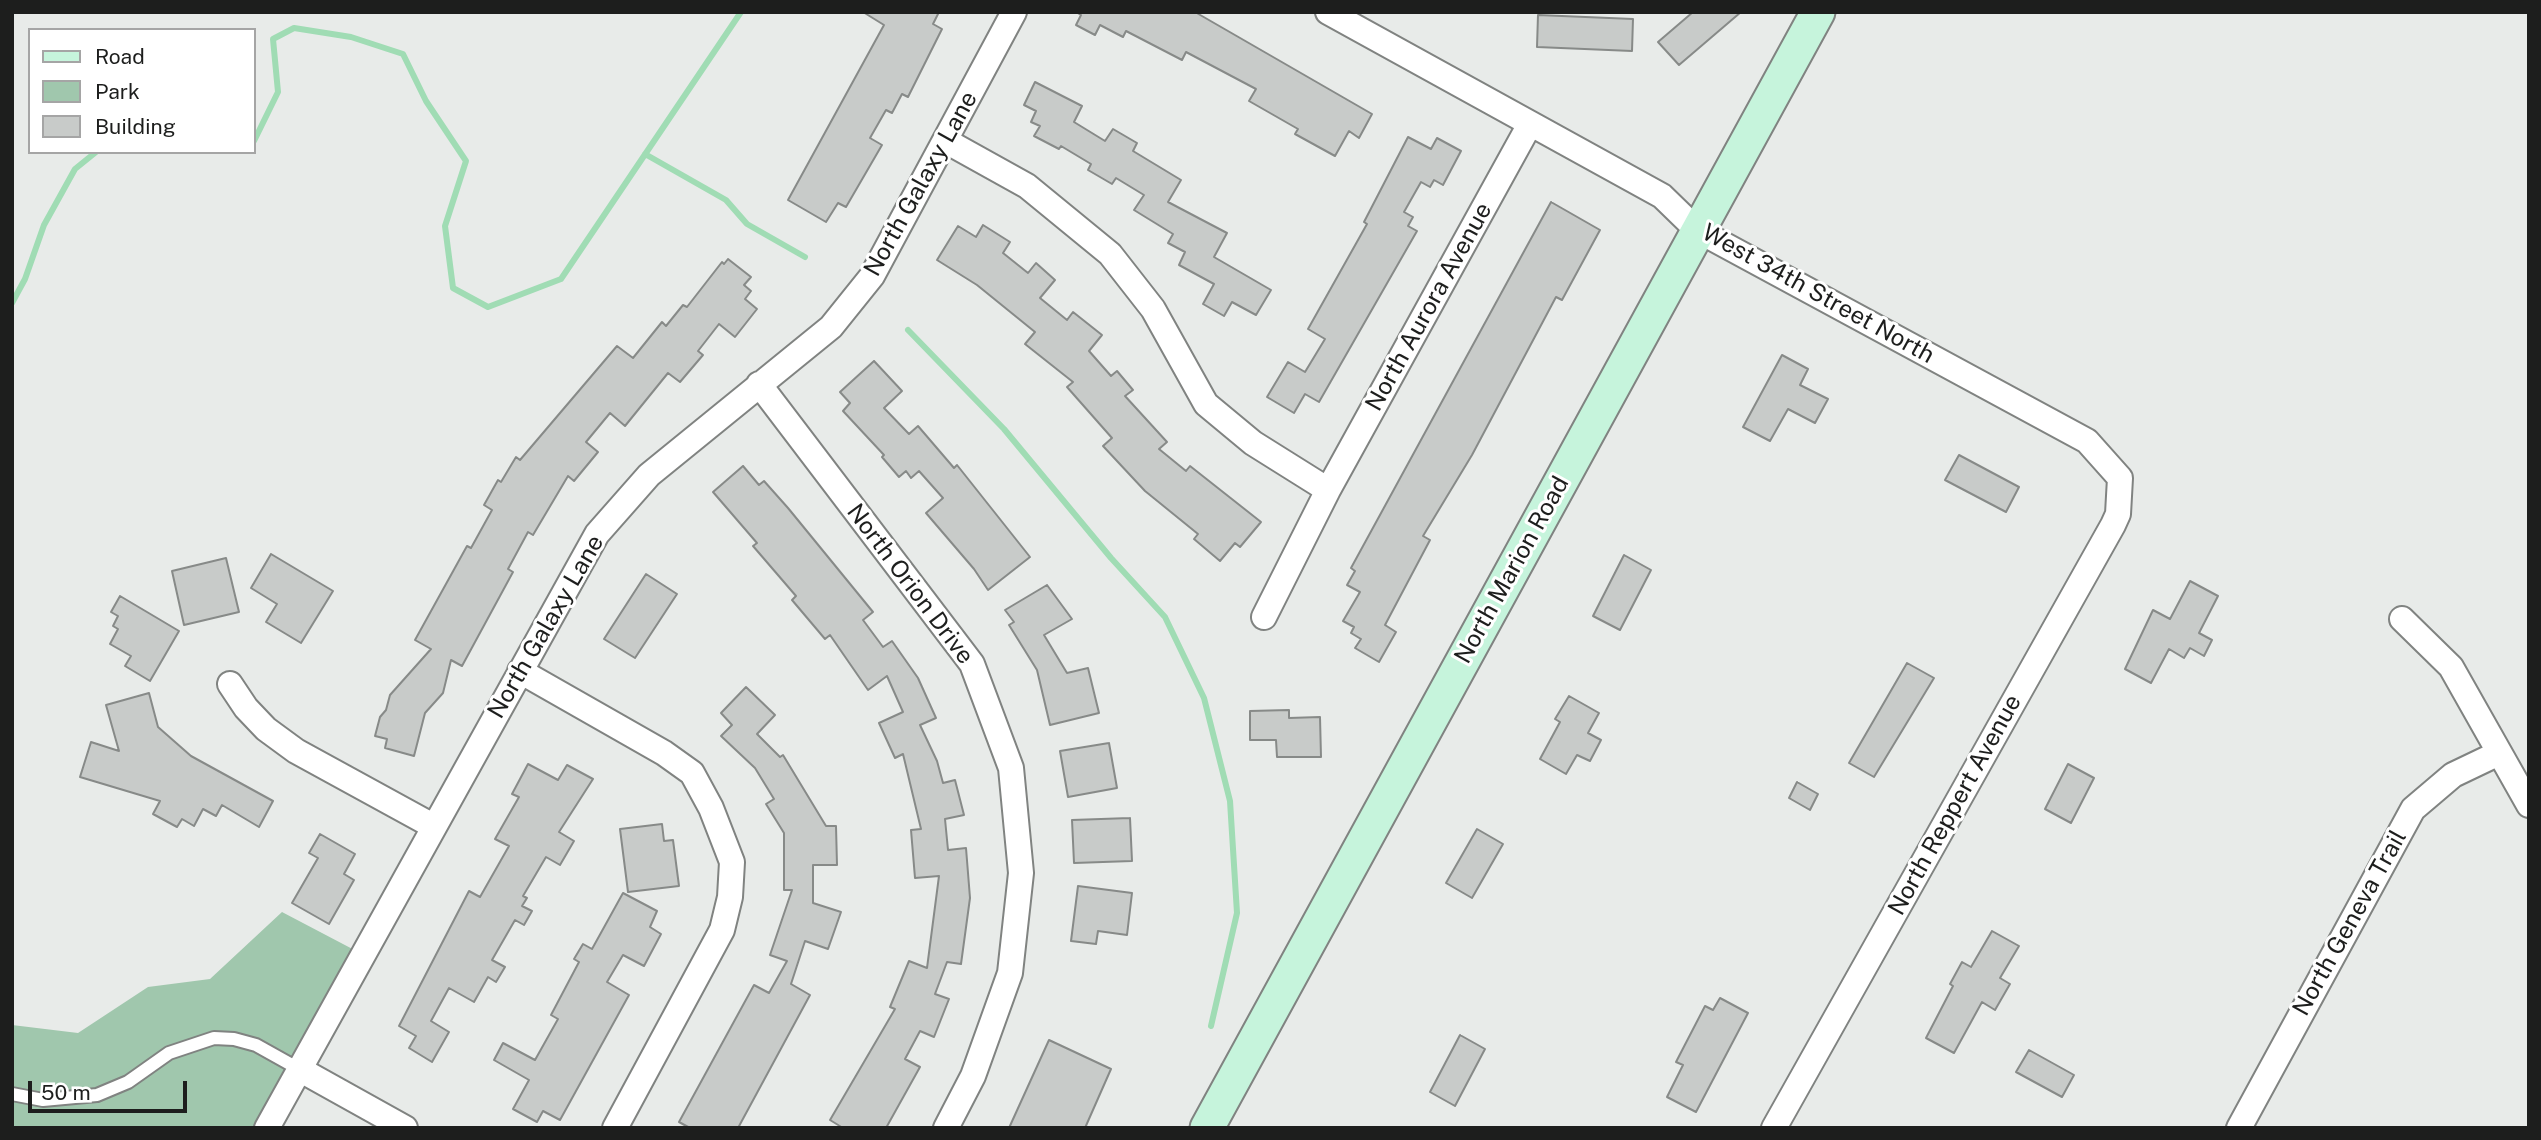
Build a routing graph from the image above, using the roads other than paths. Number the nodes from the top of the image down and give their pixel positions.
1 (1014, 12) edge
2 (1818, 12) edge
3 (1330, 13) edge
4 (1530, 124) junction
5 (946, 141) junction
6 (1697, 230) junction
7 (759, 384) junction
8 (2120, 478) joint
9 (1328, 490) junction
10 (1264, 617) dead end
11 (2402, 619) dead end
12 (520, 671) junction
13 (230, 684) dead end
14 (2499, 753) junction
15 (2529, 805) edge
16 (433, 826) junction
17 (299, 1069) junction
18 (12, 1094) edge
19 (1209, 1127) edge
20 (267, 1128) edge
21 (405, 1128) edge
22 (615, 1128) edge
23 (946, 1128) edge
24 (1774, 1128) edge
25 (2239, 1128) edge

1 - 5 street, North Galaxy Lane
2 - 6 main road, North Marion Road
3 - 4 street, West 34th Street North
4 - 6 street, West 34th Street North
4 - 9 street, North Aurora Avenue
5 - 7 street, North Galaxy Lane
5 - 9 street
6 - 8 street, West 34th Street North
6 - 19 main road, North Marion Road
7 - 12 street, North Galaxy Lane
7 - 23 street, North Orion Drive
8 - 24 street, North Reppert Avenue
9 - 10 street, North Aurora Avenue
11 - 14 street
12 - 16 street, North Galaxy Lane
12 - 22 street
13 - 16 street
14 - 15 street
14 - 25 street, North Geneva Trail
16 - 17 street, North Galaxy Lane
17 - 18 lane
17 - 20 street, North Galaxy Lane
17 - 21 street

